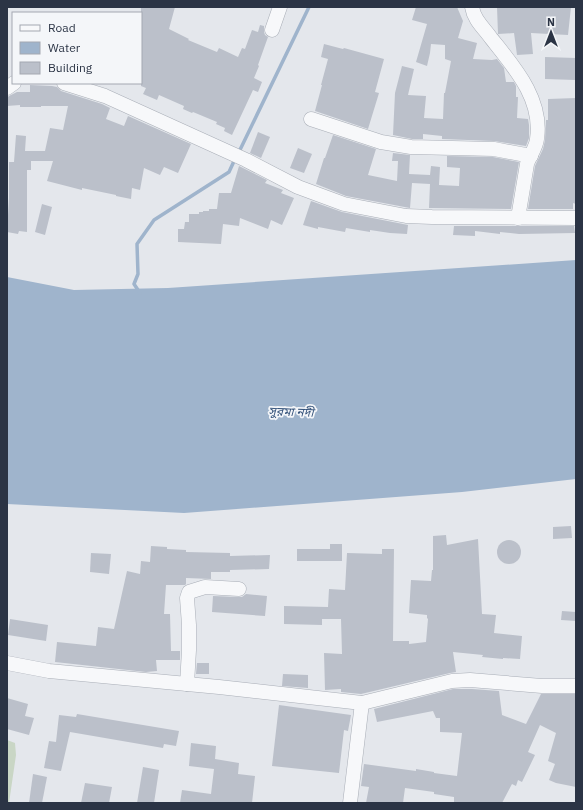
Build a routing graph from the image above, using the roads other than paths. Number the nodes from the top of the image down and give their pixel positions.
1 (280, 7) edge
2 (472, 7) edge
3 (272, 30) dead end
4 (67, 84) edge
5 (311, 118) dead end
6 (531, 156) junction
7 (518, 218) junction
8 (576, 218) edge
9 (239, 589) dead end
10 (7, 663) edge
11 (187, 684) junction
12 (576, 686) edge
13 (362, 703) junction
14 (350, 803) edge

1 - 3 street
2 - 6 street
4 - 7 street
5 - 6 street
6 - 7 street
7 - 8 street
9 - 11 street
10 - 11 street
11 - 13 street
12 - 13 street
13 - 14 street

